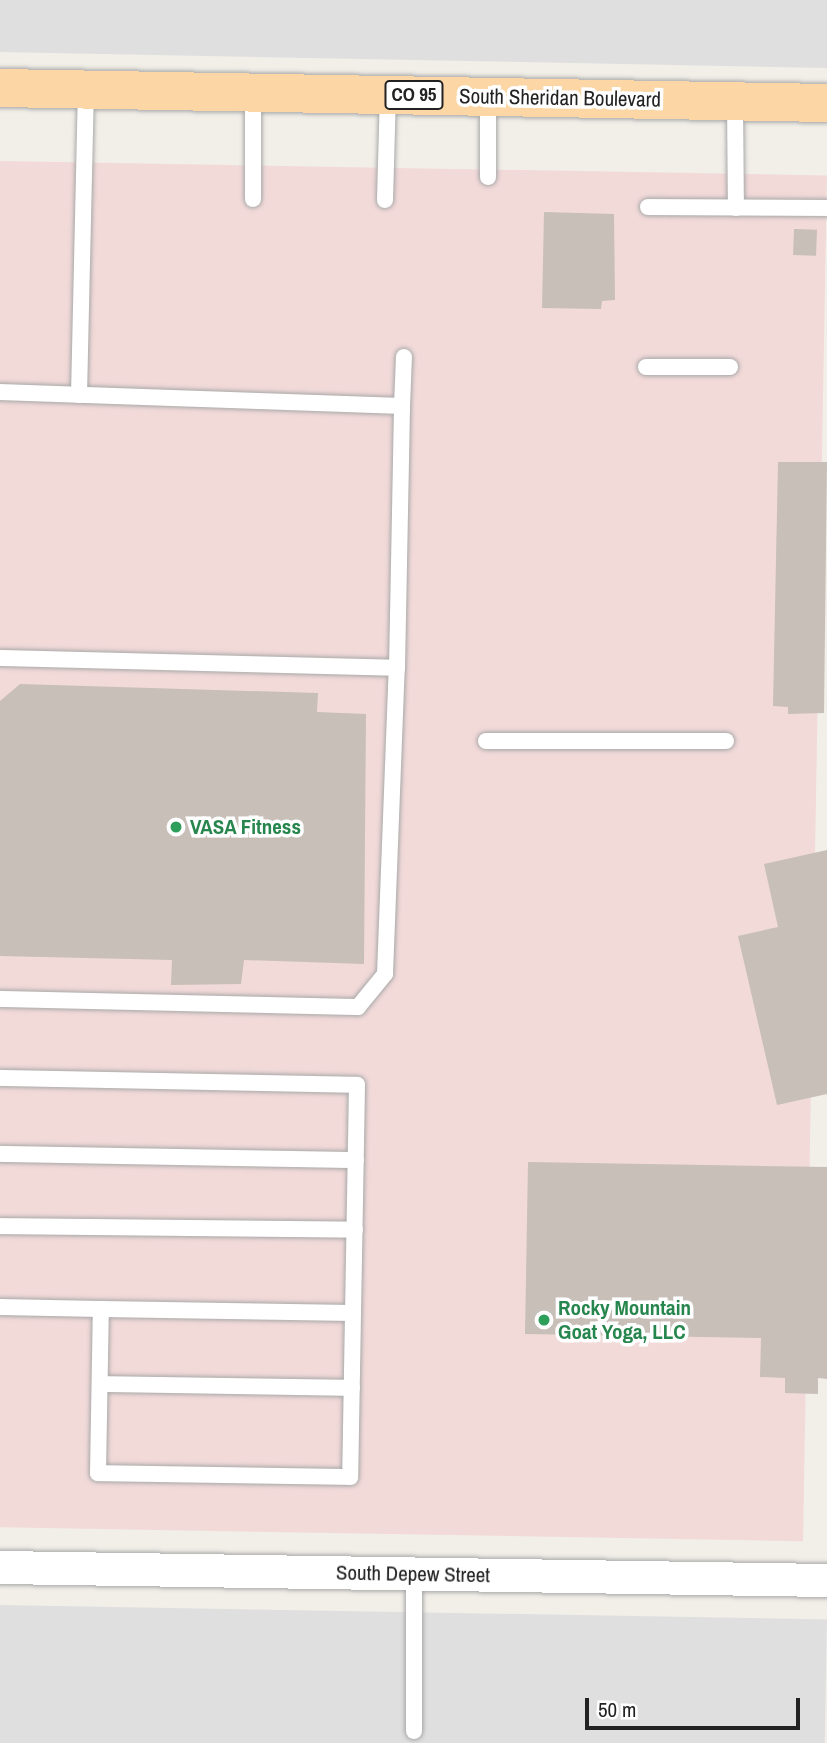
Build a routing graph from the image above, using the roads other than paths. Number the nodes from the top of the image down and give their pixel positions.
1 (0, 88) edge
2 (86, 90) junction
3 (253, 93) junction
4 (388, 95) junction
5 (488, 97) junction
6 (735, 101) junction
7 (827, 103) edge
8 (488, 177) dead end
9 (253, 199) dead end
10 (385, 200) dead end
11 (648, 207) dead end
12 (736, 208) junction
13 (827, 208) edge
14 (404, 357) dead end
15 (646, 367) dead end
16 (730, 367) dead end
17 (0, 392) edge
18 (79, 394) junction
19 (402, 406) junction
20 (0, 658) edge
21 (397, 668) junction
22 (486, 741) dead end
23 (726, 741) dead end
24 (0, 999) edge
25 (0, 1078) edge
26 (0, 1154) edge
27 (356, 1160) junction
28 (0, 1226) edge
29 (355, 1230) junction
30 (0, 1307) edge
31 (101, 1309) junction
32 (353, 1313) junction
33 (100, 1384) junction
34 (352, 1388) junction
35 (0, 1567) edge
36 (414, 1574) junction
37 (827, 1580) edge
38 (414, 1731) dead end

1 - 2 main road, South Sheridan Boulevard / CO 95
2 - 3 main road, South Sheridan Boulevard / CO 95
2 - 18 lane
3 - 4 main road, South Sheridan Boulevard / CO 95
3 - 9 lane
4 - 5 main road, South Sheridan Boulevard / CO 95
4 - 10 lane
5 - 6 main road, South Sheridan Boulevard / CO 95
5 - 8 lane
6 - 7 main road, South Sheridan Boulevard / CO 95
6 - 12 lane
11 - 12 lane
12 - 13 lane
14 - 19 lane
15 - 16 lane
17 - 18 lane
18 - 19 lane
19 - 21 lane
20 - 21 lane
21 - 24 lane
22 - 23 lane
25 - 27 lane
26 - 27 lane
27 - 29 lane
28 - 29 lane
29 - 32 lane
30 - 31 lane
31 - 32 lane
31 - 33 lane
32 - 34 lane
33 - 34 lane
33 - 34 lane
35 - 36 street, South Depew Street
36 - 37 street, South Depew Street
36 - 38 lane

